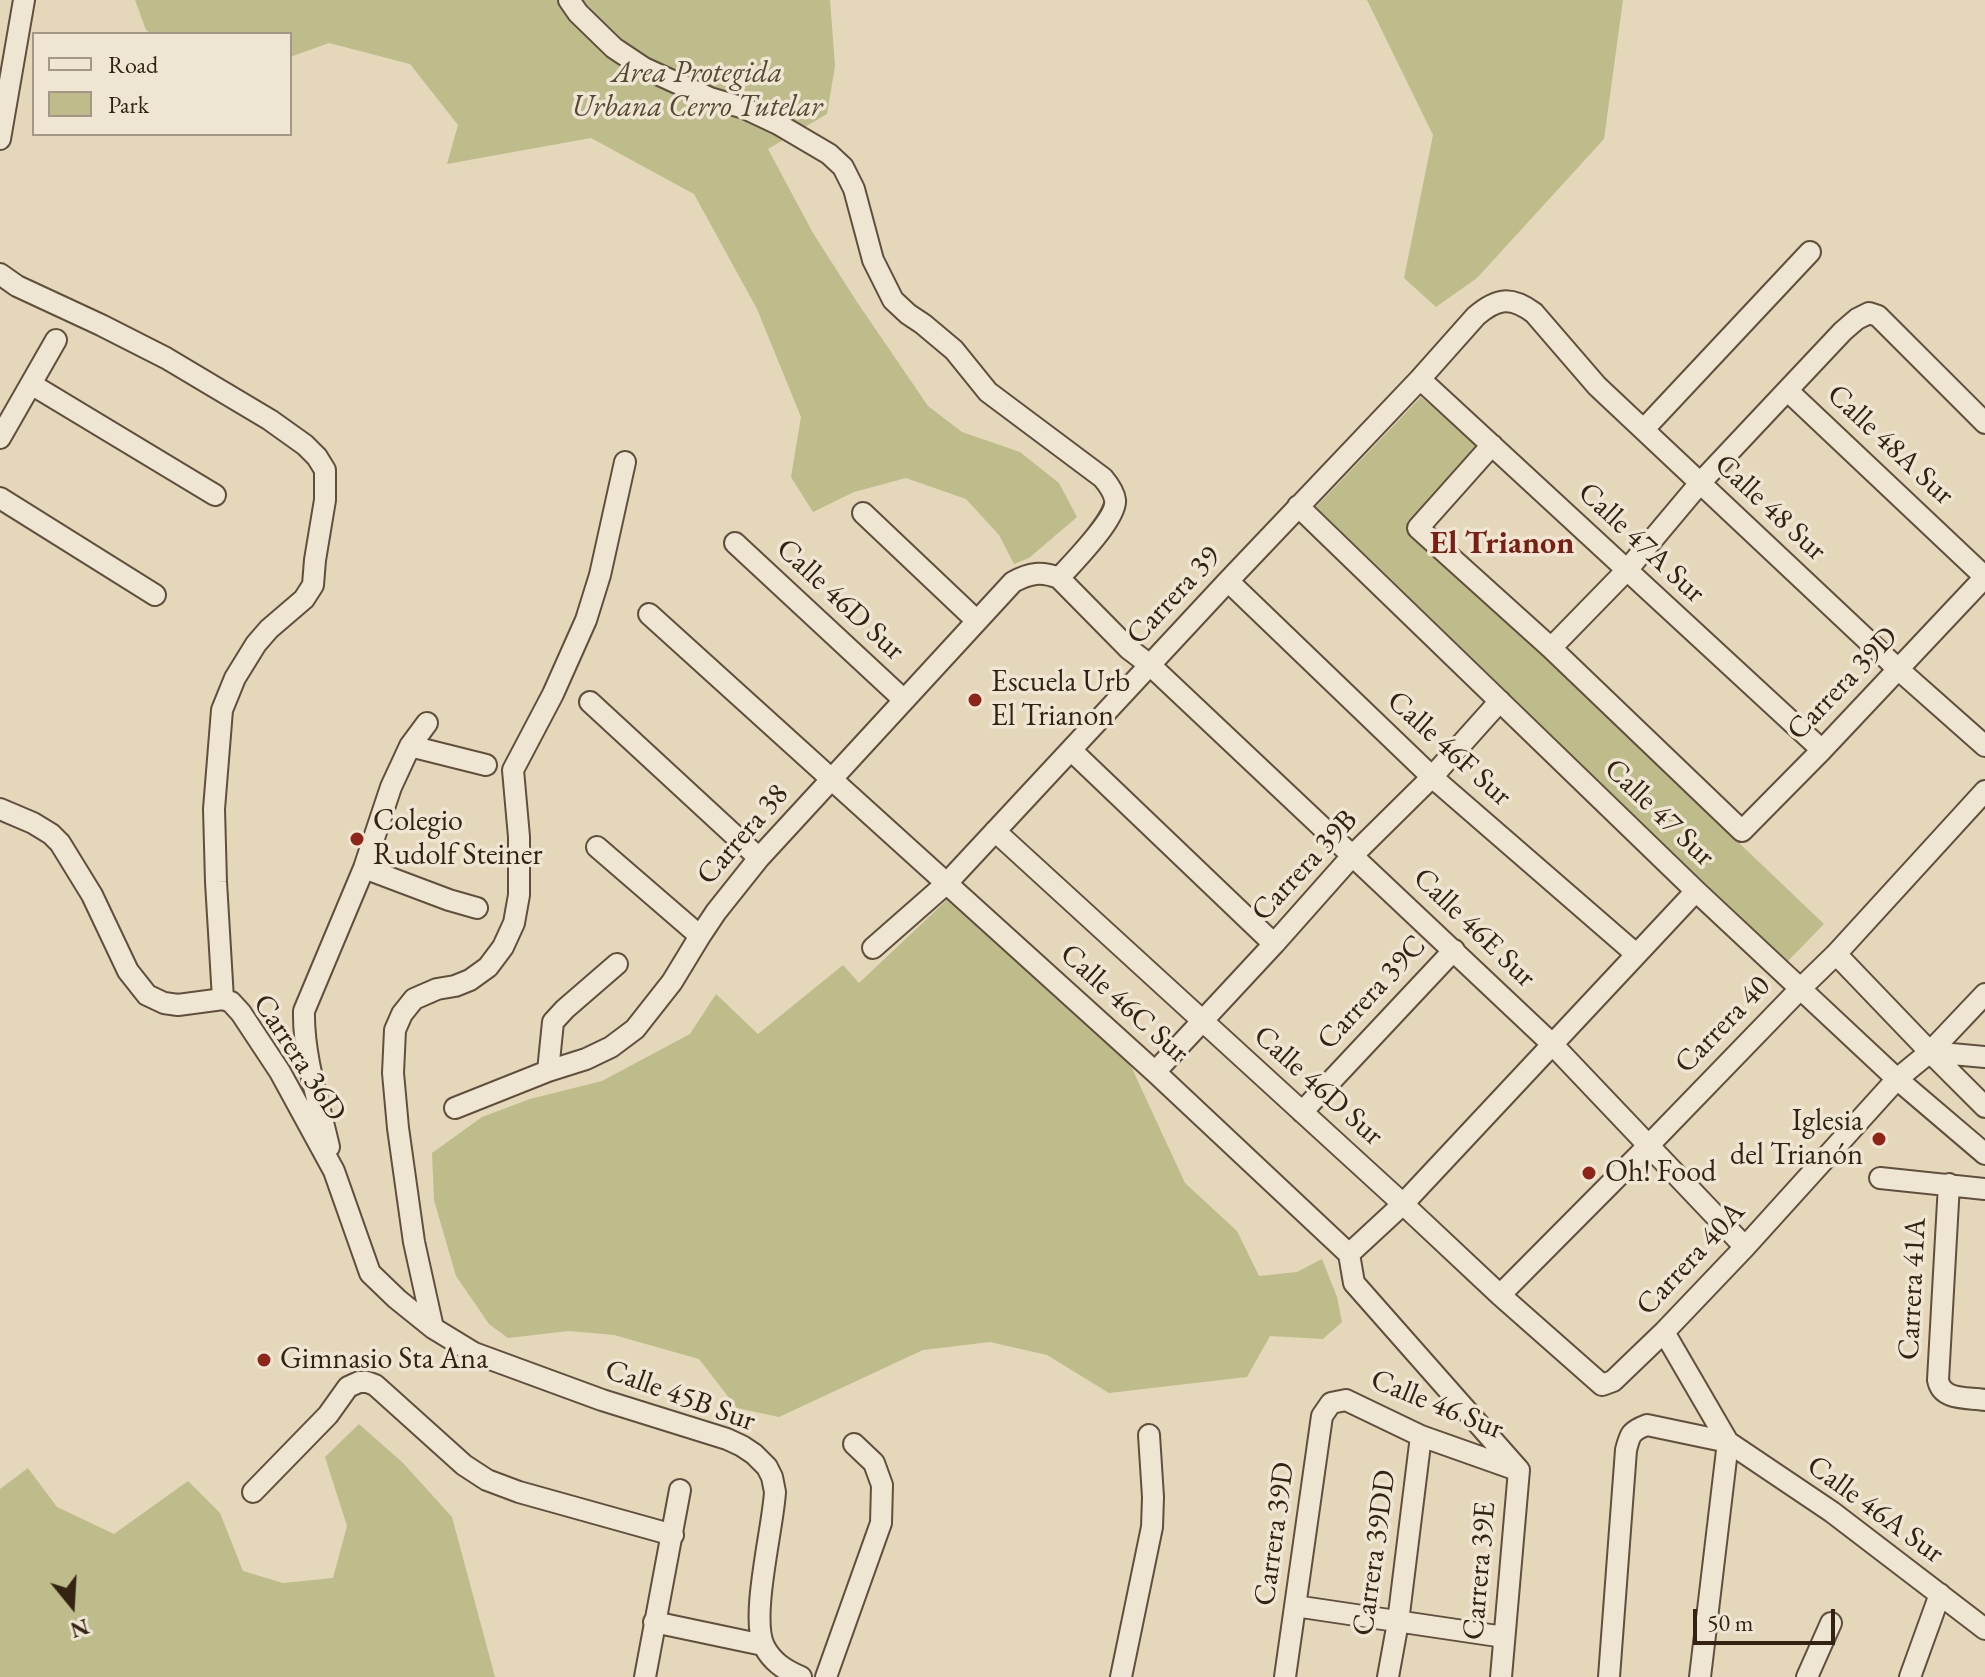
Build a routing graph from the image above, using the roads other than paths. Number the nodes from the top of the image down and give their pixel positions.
1 (24, 0) edge
2 (569, 0) edge
3 (0, 139) edge
4 (1810, 252) dead end
5 (0, 274) edge
6 (1523, 305) joint
7 (56, 340) dead end
8 (1420, 379) junction
9 (31, 384) junction
10 (1788, 391) junction
11 (1985, 423) edge
12 (1644, 429) junction
13 (0, 438) edge
14 (1492, 445) junction
15 (625, 462) dead end
16 (1700, 483) junction
17 (215, 495) dead end
18 (0, 498) edge
19 (1298, 506) junction
20 (863, 513) dead end
21 (735, 543) dead end
22 (1627, 570) junction
23 (1985, 577) edge
24 (1059, 578) junction
25 (1228, 581) junction
26 (155, 595) dead end
27 (649, 614) dead end
28 (977, 621) junction
29 (1551, 648) junction
30 (1150, 665) junction
31 (1898, 669) junction
32 (904, 700) junction
33 (1500, 701) junction
34 (590, 702) dead end
35 (427, 723) dead end
36 (410, 746) junction
37 (1985, 746) edge
38 (1071, 750) junction
39 (1822, 750) junction
40 (486, 765) dead end
41 (1432, 777) junction
42 (831, 779) junction
43 (1985, 791) edge
44 (0, 809) edge
45 (995, 831) junction
46 (1742, 831) joint
47 (597, 847) dead end
48 (1353, 855) junction
49 (759, 858) junction
50 (364, 868) junction
51 (947, 883) junction
52 (1696, 891) junction
53 (477, 908) dead end
54 (700, 936) junction
55 (1274, 944) junction
56 (873, 948) dead end
57 (1454, 950) junction
58 (1636, 954) junction
59 (1836, 954) junction
60 (617, 964) dead end
61 (1801, 988) junction
62 (1985, 994) edge
63 (223, 999) junction
64 (1202, 1021) junction
65 (1552, 1044) junction
66 (1930, 1052) junction
67 (1985, 1057) edge
68 (548, 1071) junction
69 (1155, 1072) junction
70 (1897, 1079) junction
71 (1985, 1107) edge
72 (455, 1108) dead end
73 (1302, 1112) junction
74 (1649, 1145) junction
75 (1985, 1154) edge
76 (334, 1171) junction
77 (1880, 1178) dead end
78 (1949, 1184) junction
79 (1985, 1189) edge
80 (1403, 1204) junction
81 (1745, 1247) junction
82 (1349, 1254) junction
83 (370, 1273) joint
84 (1500, 1295) junction
85 (433, 1328) junction
86 (1664, 1332) junction
87 (1602, 1385) joint
88 (1985, 1400) edge
89 (1331, 1403) joint
90 (1149, 1435) dead end
91 (1421, 1436) junction
92 (1728, 1442) junction
93 (854, 1444) dead end
94 (1519, 1470) junction
95 (680, 1490) dead end
96 (253, 1492) dead end
97 (673, 1535) junction
98 (1940, 1594) junction
99 (1295, 1606) junction
100 (654, 1622) junction
101 (1398, 1622) junction
102 (1831, 1623) dead end
103 (1985, 1629) edge
104 (1504, 1637) junction
105 (763, 1645) junction
106 (645, 1677) edge
107 (801, 1677) edge
108 (826, 1677) edge
109 (1121, 1677) edge
110 (1285, 1677) edge
111 (1388, 1677) edge
112 (1501, 1677) edge
113 (1609, 1677) edge
114 (1700, 1677) edge
115 (1807, 1677) edge
116 (1910, 1677) edge

1 - 3 street
2 - 24 street
4 - 12 street
5 - 63 street
6 - 8 street, Carrera 39
6 - 12 street, Calle 48 Sur
7 - 9 street
8 - 14 street, Calle 47A Sur
8 - 19 street, Carrera 39
9 - 13 street
9 - 17 street
10 - 11 street
10 - 16 street
10 - 23 street, Calle 48A Sur
12 - 16 street, Calle 48 Sur
14 - 22 street, Calle 47A Sur
14 - 29 street, Calle 47 Sur
15 - 85 street
16 - 22 street
16 - 31 street, Calle 48 Sur
18 - 26 street
19 - 25 street, Carrera 39
19 - 33 street, Calle 47 Sur
20 - 28 street
21 - 32 street, Calle 46D Sur
22 - 29 street
22 - 39 street, Calle 47A Sur
23 - 31 street, Carrera 39D
24 - 28 street, Carrera 38
24 - 30 street
25 - 30 street, Carrera 39
25 - 41 street, Calle 46F Sur
27 - 42 street, Calle 46C Sur
28 - 32 street, Carrera 38
29 - 46 street, Calle 47 Sur
30 - 38 street, Carrera 39
30 - 48 street, Calle 46E Sur
31 - 37 street, Calle 48 Sur
31 - 39 street, Carrera 39D
32 - 42 street, Carrera 38
33 - 41 street, Carrera 39B
33 - 52 street, Calle 47 Sur
34 - 49 street
35 - 36 street
36 - 40 street
36 - 50 street
38 - 45 street, Carrera 39
38 - 55 street
39 - 46 street, Carrera 39D
41 - 48 street, Carrera 39B
41 - 58 street, Calle 46F Sur
42 - 49 street, Carrera 38
42 - 51 street, Calle 46C Sur
43 - 59 street, Carrera 40
44 - 63 street, Carrera 36D
45 - 51 street, Carrera 39
45 - 64 street, Calle 46D Sur
47 - 54 street
48 - 55 street, Carrera 39B
48 - 57 street, Calle 46E Sur
49 - 54 street, Carrera 38
50 - 53 street
50 - 76 street
51 - 56 street, Carrera 39
51 - 69 street, Calle 46C Sur
52 - 58 street
52 - 61 street, Calle 47 Sur
54 - 68 street, Carrera 38
55 - 64 street, Carrera 39B
57 - 65 street, Calle 46E Sur
57 - 73 street, Carrera 39C
58 - 65 street
59 - 61 street, Carrera 40
59 - 66 street
60 - 68 street
61 - 70 street, Calle 47 Sur
61 - 74 street, Carrera 40
62 - 66 street, Carrera 40A
63 - 76 street, Carrera 36D
64 - 69 street, Carrera 39B
64 - 73 street, Calle 46D Sur
65 - 74 street, Calle 46E Sur
65 - 80 street
66 - 67 street
66 - 70 street, Carrera 40A
66 - 71 street
68 - 72 street, Carrera 38
69 - 82 street, Calle 46C Sur
70 - 75 street, Calle 47 Sur
70 - 81 street, Carrera 40A
73 - 80 street, Calle 46D Sur
74 - 81 street, Calle 46E Sur
74 - 84 street, Carrera 40
76 - 83 street, Carrera 36D
77 - 78 street
78 - 79 street
78 - 88 street, Carrera 41A
80 - 82 street
80 - 84 street, Calle 46D Sur
81 - 86 street, Carrera 40A
82 - 94 street, Calle 46C Sur
83 - 85 street, Calle 45B Sur
84 - 87 street, Calle 46D Sur
85 - 105 street, Calle 45B Sur
86 - 87 street, Carrera 40A
86 - 92 street, Calle 46A Sur
89 - 91 street, Calle 46 Sur
89 - 99 street, Carrera 39D
90 - 109 street
91 - 94 street, Calle 46 Sur
91 - 101 street, Carrera 39DD
92 - 98 street, Calle 46A Sur
92 - 113 street, Calle 46A Sur
92 - 114 street
93 - 108 street
94 - 104 street, Carrera 39E
95 - 97 street
96 - 97 street
97 - 100 street
98 - 103 street, Calle 46A Sur
98 - 116 street
99 - 101 street
99 - 110 street, Carrera 39D
100 - 105 street
100 - 106 street
101 - 104 street
101 - 111 street, Carrera 39DD
102 - 115 street
104 - 112 street, Carrera 39E
105 - 107 street

